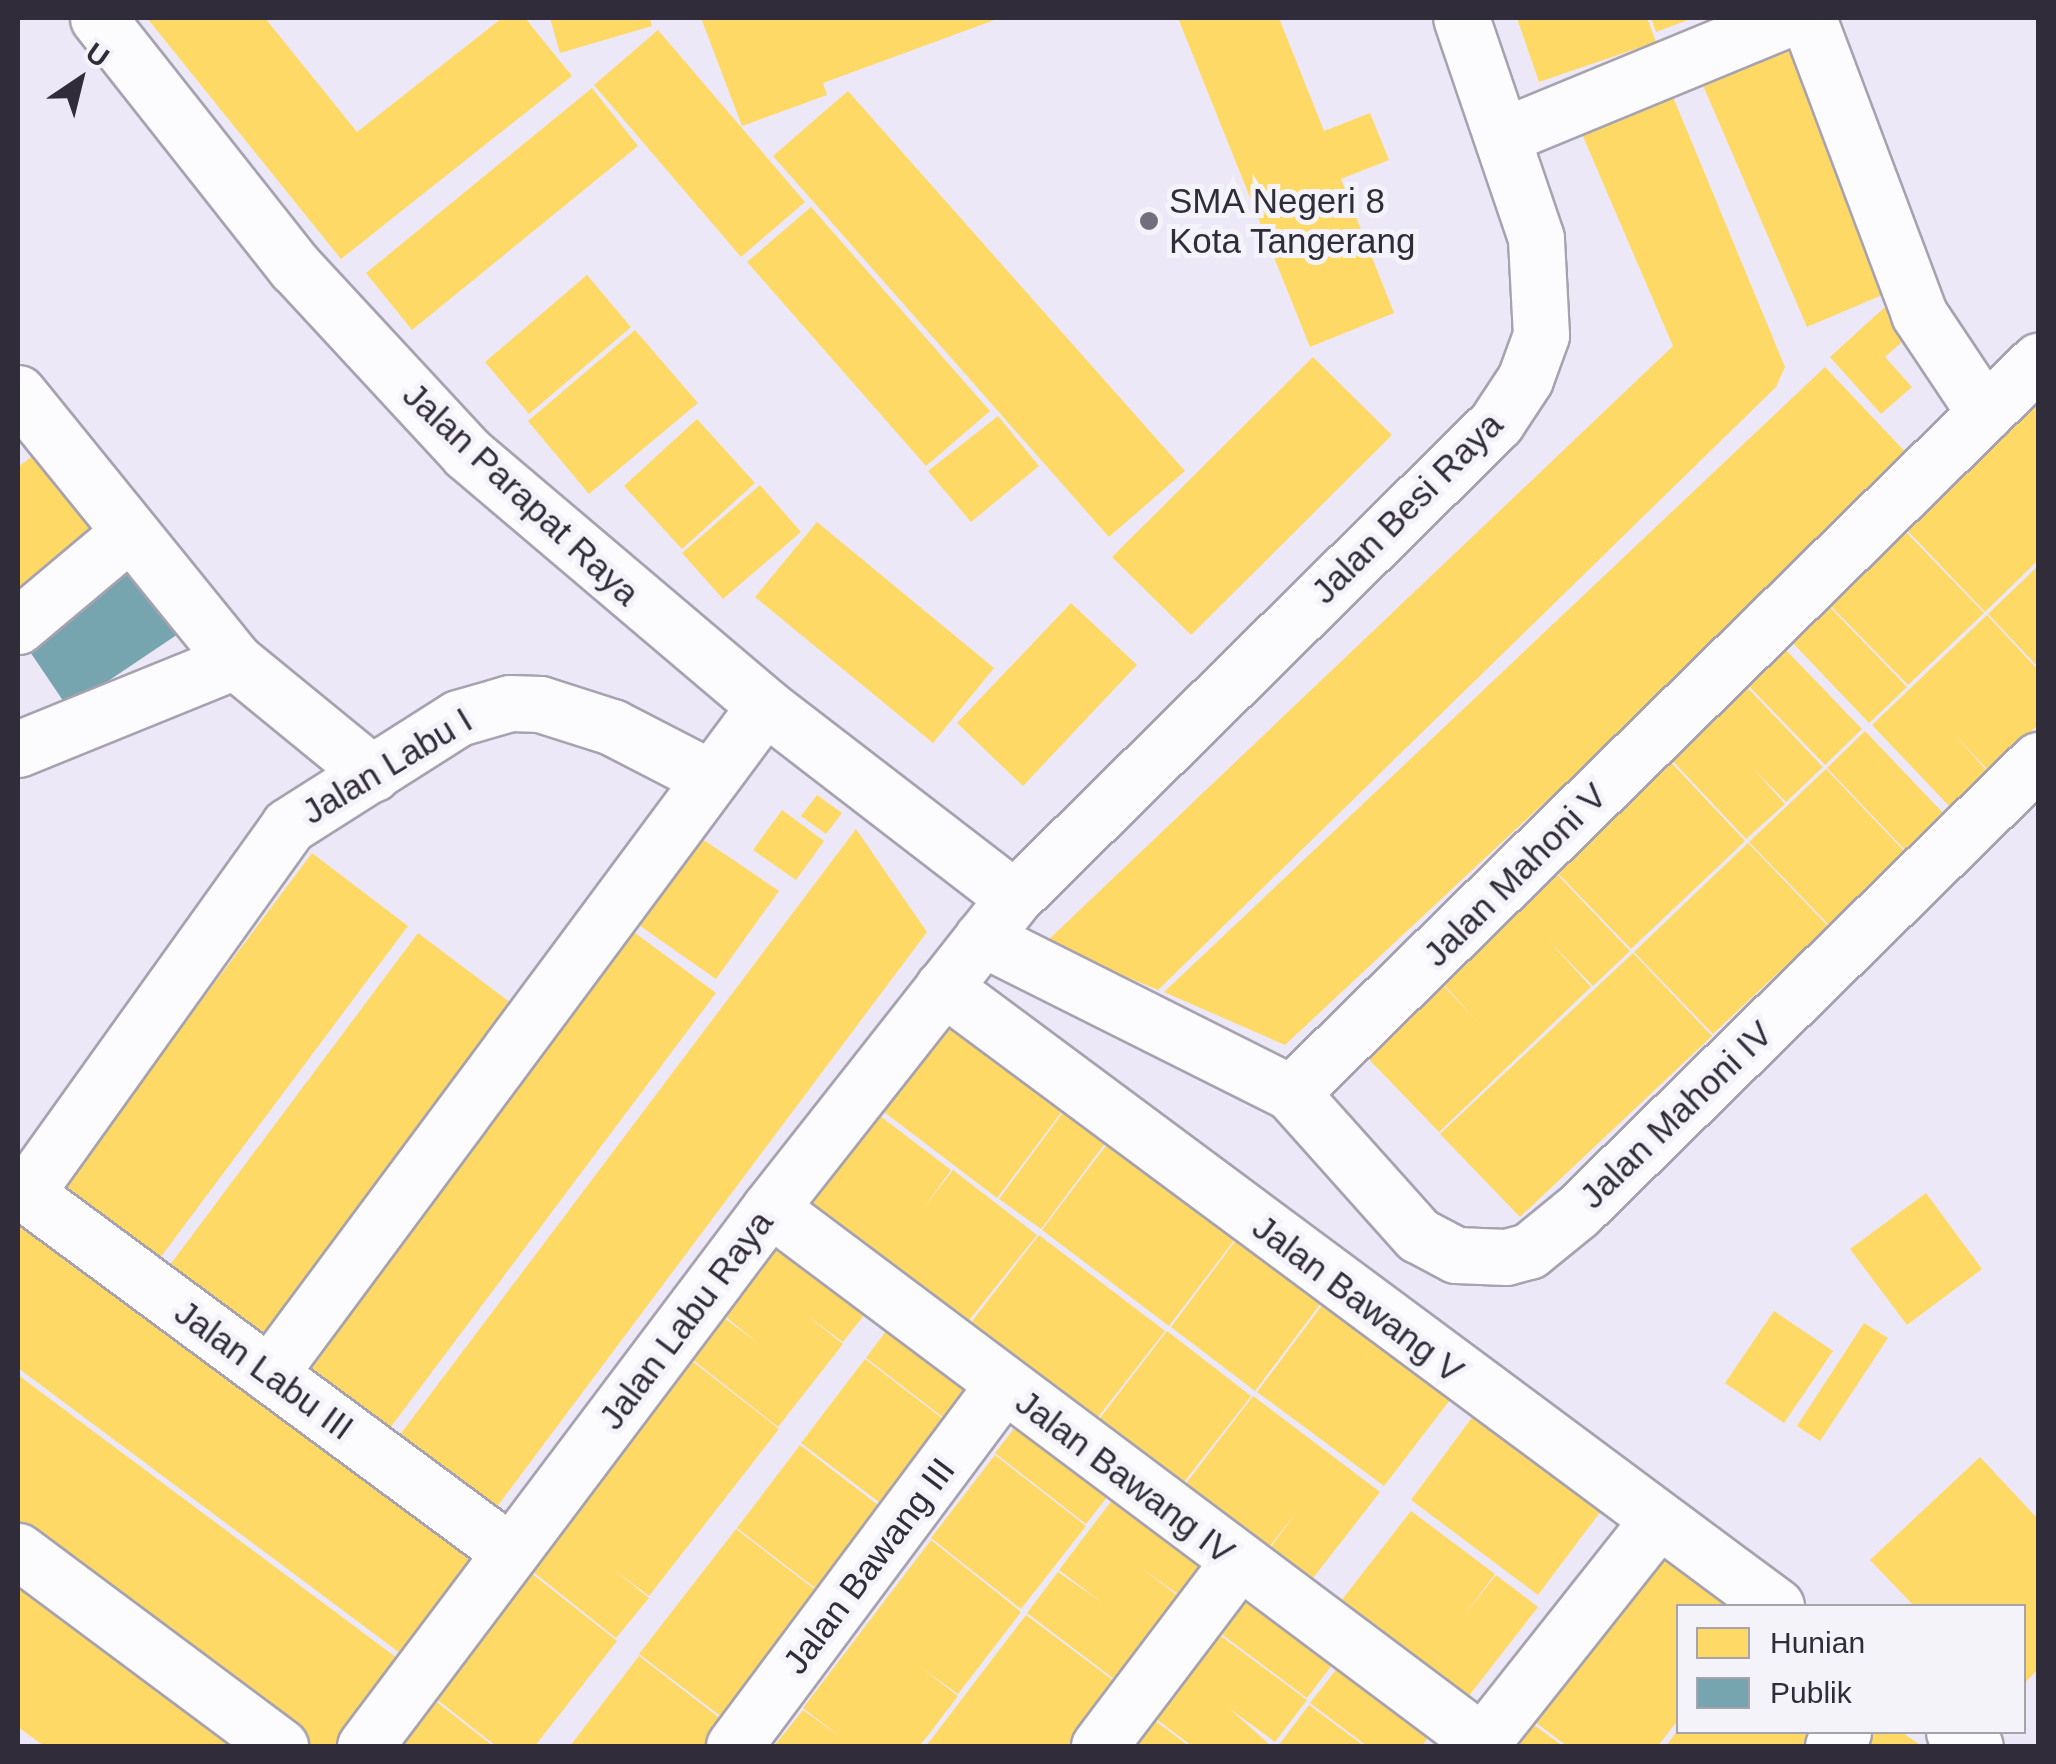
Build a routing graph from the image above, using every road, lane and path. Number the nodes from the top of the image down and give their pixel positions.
1 (98, 18) edge
2 (1461, 18) edge
3 (1789, 18) edge
4 (1808, 18) edge
5 (1506, 135) junction
6 (2038, 360) edge
7 (18, 393) edge
8 (1985, 413) junction
9 (130, 532) junction
10 (18, 626) edge
11 (234, 661) junction
12 (765, 706) junction
13 (18, 749) edge
14 (2038, 760) edge
15 (373, 774) junction
16 (709, 778) junction
17 (998, 918) junction
18 (944, 987) junction
19 (1291, 1093) junction
20 (21, 1191) edge
21 (770, 1208) junction
22 (269, 1374) junction
23 (1003, 1385) junction
24 (1656, 1523) junction
25 (18, 1551) edge
26 (510, 1552) junction
27 (1238, 1562) junction
28 (1773, 1604) edge
29 (1481, 1744) edge
30 (280, 1746) edge
31 (365, 1746) edge
32 (734, 1746) edge
33 (1100, 1746) edge

1 - 12 street, Jalan Parapat Raya
2 - 5 street, Jalan Besi Raya
3 - 5 street
4 - 8 street
5 - 17 street, Jalan Besi Raya
6 - 8 street, Jalan Mahoni V
7 - 9 street
8 - 19 street, Jalan Mahoni V
9 - 10 street
9 - 11 street
11 - 13 street
11 - 15 street
12 - 16 street
12 - 17 street, Jalan Parapat Raya
14 - 19 street, Jalan Mahoni IV
15 - 16 street, Jalan Labu I
15 - 20 street, Jalan Labu I
16 - 22 street
17 - 18 street, Jalan Labu Raya
17 - 19 street
18 - 21 street, Jalan Labu Raya
18 - 24 street, Jalan Bawang V
20 - 22 street, Jalan Labu III
21 - 23 street, Jalan Bawang IV
21 - 26 street, Jalan Labu Raya
22 - 26 street, Jalan Labu III
23 - 27 street, Jalan Bawang IV
23 - 32 street, Jalan Bawang III
24 - 28 street, Jalan Bawang V
24 - 29 street
25 - 30 street
26 - 31 street, Jalan Labu Raya
27 - 29 street, Jalan Bawang IV
27 - 33 street

